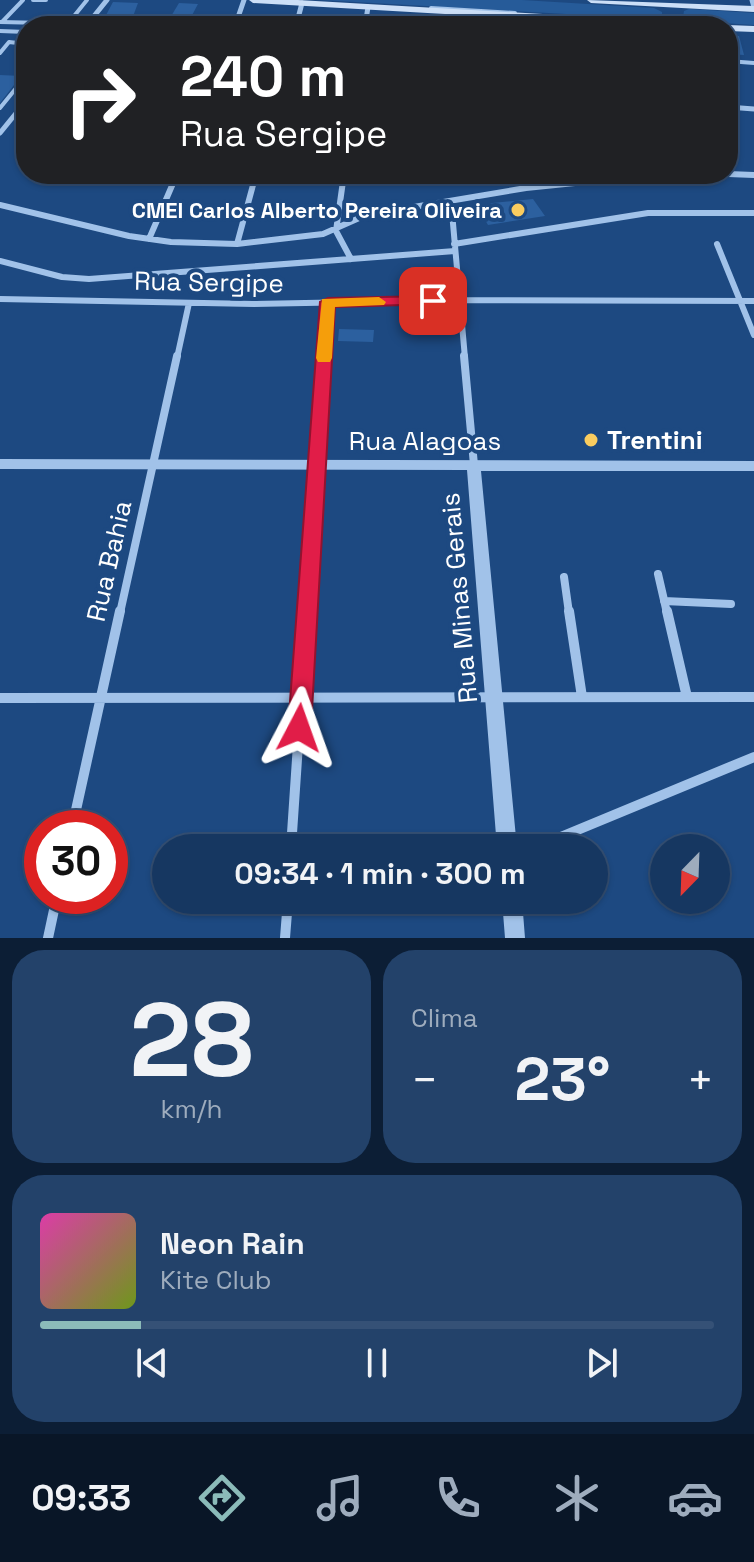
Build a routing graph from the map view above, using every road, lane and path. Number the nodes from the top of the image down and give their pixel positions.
1 (23, 0) edge
2 (33, 0) edge
3 (46, 0) edge
4 (87, 0) edge
5 (107, 0) edge
6 (253, 0) edge
7 (591, 0) edge
8 (752, 0) edge
9 (302, 3) junction
10 (647, 3) junction
11 (697, 6) junction
12 (368, 7) junction
13 (754, 8) edge
14 (74, 16) edge
15 (94, 16) edge
16 (299, 16) edge
17 (367, 16) edge
18 (534, 16) edge
19 (666, 16) edge
20 (681, 16) edge
21 (1, 25) edge
22 (16, 44) edge
23 (0, 53) edge
24 (16, 88) edge
25 (0, 108) edge
26 (16, 113) edge
27 (0, 133) edge
28 (173, 184) edge
29 (253, 184) edge
30 (343, 184) edge
31 (551, 184) edge
32 (451, 201) junction
33 (0, 205) edge
34 (754, 213) edge
35 (336, 231) junction
36 (149, 239) junction
37 (237, 244) junction
38 (717, 244) dead end
39 (455, 247) junction
40 (351, 259) junction
41 (0, 261) edge
42 (89, 279) junction
43 (0, 299) edge
44 (82, 299) junction
45 (459, 300) junction
46 (740, 301) junction
47 (754, 301) edge
48 (328, 302) junction
49 (189, 303) junction
50 (754, 335) edge
51 (0, 464) edge
52 (153, 464) junction
53 (317, 465) junction
54 (474, 465) junction
55 (754, 466) edge
56 (658, 574) dead end
57 (564, 577) dead end
58 (664, 601) junction
59 (731, 604) dead end
60 (494, 697) junction
61 (582, 697) junction
62 (687, 697) junction
63 (754, 697) edge
64 (0, 698) edge
65 (101, 698) junction
66 (301, 698) junction
67 (754, 757) edge
68 (76, 810) edge
69 (292, 834) edge
70 (506, 834) edge
71 (568, 834) edge
72 (53, 914) edge
73 (287, 914) edge
74 (513, 914) edge
75 (48, 938) edge
76 (285, 938) edge
77 (515, 938) edge

1 - 21 lane
2 - 3 lane
4 - 14 lane
5 - 15 street
6 - 9 main road
7 - 10 main road
8 - 13 street
9 - 12 main road
9 - 16 street
10 - 11 main road
10 - 19 main road
11 - 13 main road
11 - 20 main road
12 - 17 street
12 - 18 main road
22 - 23 lane
24 - 25 lane
26 - 27 street
28 - 36 street
29 - 37 street
30 - 35 street
31 - 32 street
32 - 35 street
32 - 39 street, Rua Minas Gerais
33 - 36 street
34 - 39 street
35 - 37 street
35 - 40 street
36 - 37 street
38 - 46 street
39 - 40 street
39 - 45 street, Rua Minas Gerais
40 - 42 street
41 - 42 street
42 - 44 street
43 - 44 street, Rua Sergipe
44 - 49 street, Rua Sergipe
45 - 46 street, Rua Sergipe
45 - 48 street, Rua Sergipe
45 - 54 street, Rua Minas Gerais
46 - 47 street, Rua Sergipe
46 - 50 street
48 - 49 street, Rua Sergipe
48 - 53 street
49 - 52 street, Rua Bahia
51 - 52 street, Rua Alagoas
52 - 53 street, Rua Alagoas
52 - 65 street, Rua Bahia
53 - 54 street, Rua Alagoas
53 - 66 street
54 - 55 street, Rua Alagoas
54 - 60 street, Rua Minas Gerais
56 - 58 street
57 - 61 street
58 - 59 street
58 - 62 street
60 - 61 street
60 - 66 street
60 - 70 street, Rua Minas Gerais
61 - 62 street
62 - 63 street
64 - 65 street
65 - 66 street
65 - 68 street, Rua Bahia
66 - 69 street
67 - 71 street
72 - 75 street
73 - 76 street
74 - 77 street

